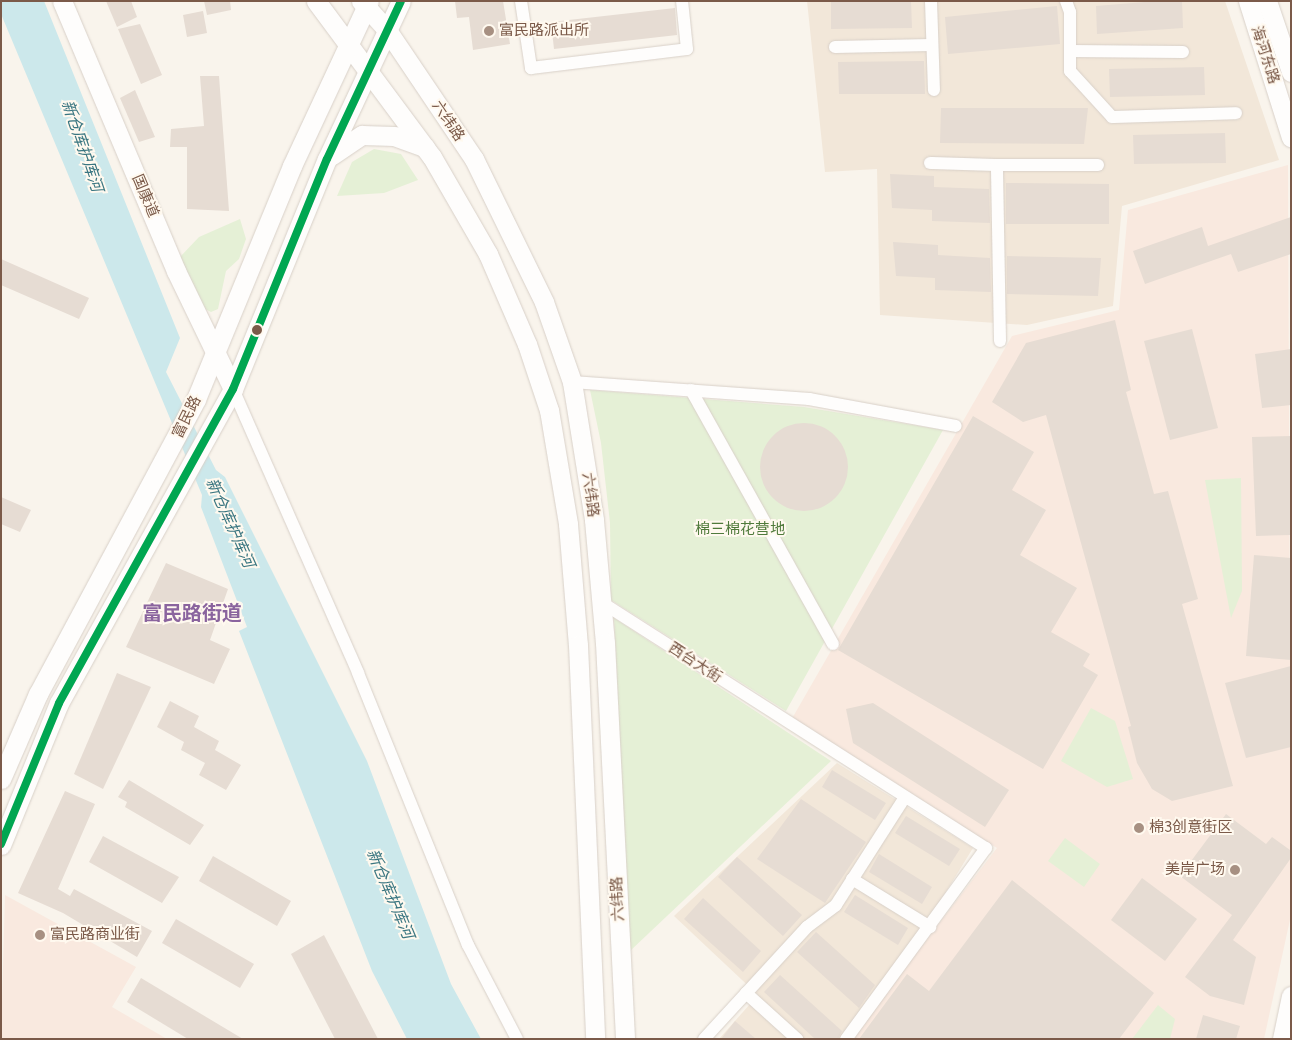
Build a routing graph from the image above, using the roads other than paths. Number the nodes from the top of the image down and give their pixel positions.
1 (62, 1) edge
2 (316, 1) edge
3 (401, 1) edge
4 (521, 1) edge
5 (682, 1) edge
6 (931, 1) edge
7 (1066, 1) edge
8 (1248, 1) edge
9 (1267, 1) edge
10 (366, 3) edge
11 (387, 30) junction
12 (348, 43) junction
13 (931, 45) junction
14 (835, 47) dead end
15 (1070, 51) junction
16 (1183, 52) dead end
17 (370, 69) junction
18 (1291, 72) edge
19 (934, 90) dead end
20 (1236, 113) dead end
21 (1291, 137) edge
22 (425, 147) junction
23 (327, 159) junction
24 (930, 163) dead end
25 (996, 165) junction
26 (1098, 165) dead end
27 (1000, 341) dead end
28 (216, 355) junction
29 (572, 382) junction
30 (232, 389) junction
31 (691, 390) junction
32 (956, 426) dead end
33 (601, 602) junction
34 (833, 644) dead end
35 (1, 780) edge
36 (905, 797) junction
37 (1, 845) edge
38 (852, 879) junction
39 (930, 928) junction
40 (746, 993) junction
41 (1291, 996) edge
42 (517, 1039) edge
43 (595, 1039) edge
44 (625, 1039) edge
45 (704, 1039) edge
46 (796, 1039) edge
47 (846, 1039) edge
48 (1282, 1039) edge

1 - 28 main road, 国康道
2 - 12 main road
3 - 11 main road, 富民路
4 - 5 street
6 - 13 street
7 - 15 street
8 - 21 main road, 海河东路
9 - 18 main road, 海河东路
10 - 11 main road, 六纬路
10 - 12 main road, 富民路
11 - 17 main road, 富民路
11 - 29 main road, 六纬路
12 - 17 main road, 六纬路
12 - 28 main road, 富民路
13 - 14 street
13 - 19 street
15 - 16 street
15 - 20 street
17 - 22 main road, 六纬路
17 - 23 main road, 富民路
22 - 23 main road
22 - 43 main road, 六纬路
23 - 30 main road, 富民路
24 - 25 street
25 - 26 street
25 - 27 street
28 - 30 main road, 国康道
28 - 35 main road, 富民路
29 - 31 street
29 - 33 main road, 六纬路
30 - 37 main road, 富民路
30 - 42 street
31 - 32 street
31 - 34 street
33 - 36 street, 西台大街
33 - 44 main road, 六纬路
36 - 38 street
36 - 39 street, 西台大街
38 - 39 street
38 - 40 street
39 - 47 street
40 - 45 street
40 - 46 street
41 - 48 main road

